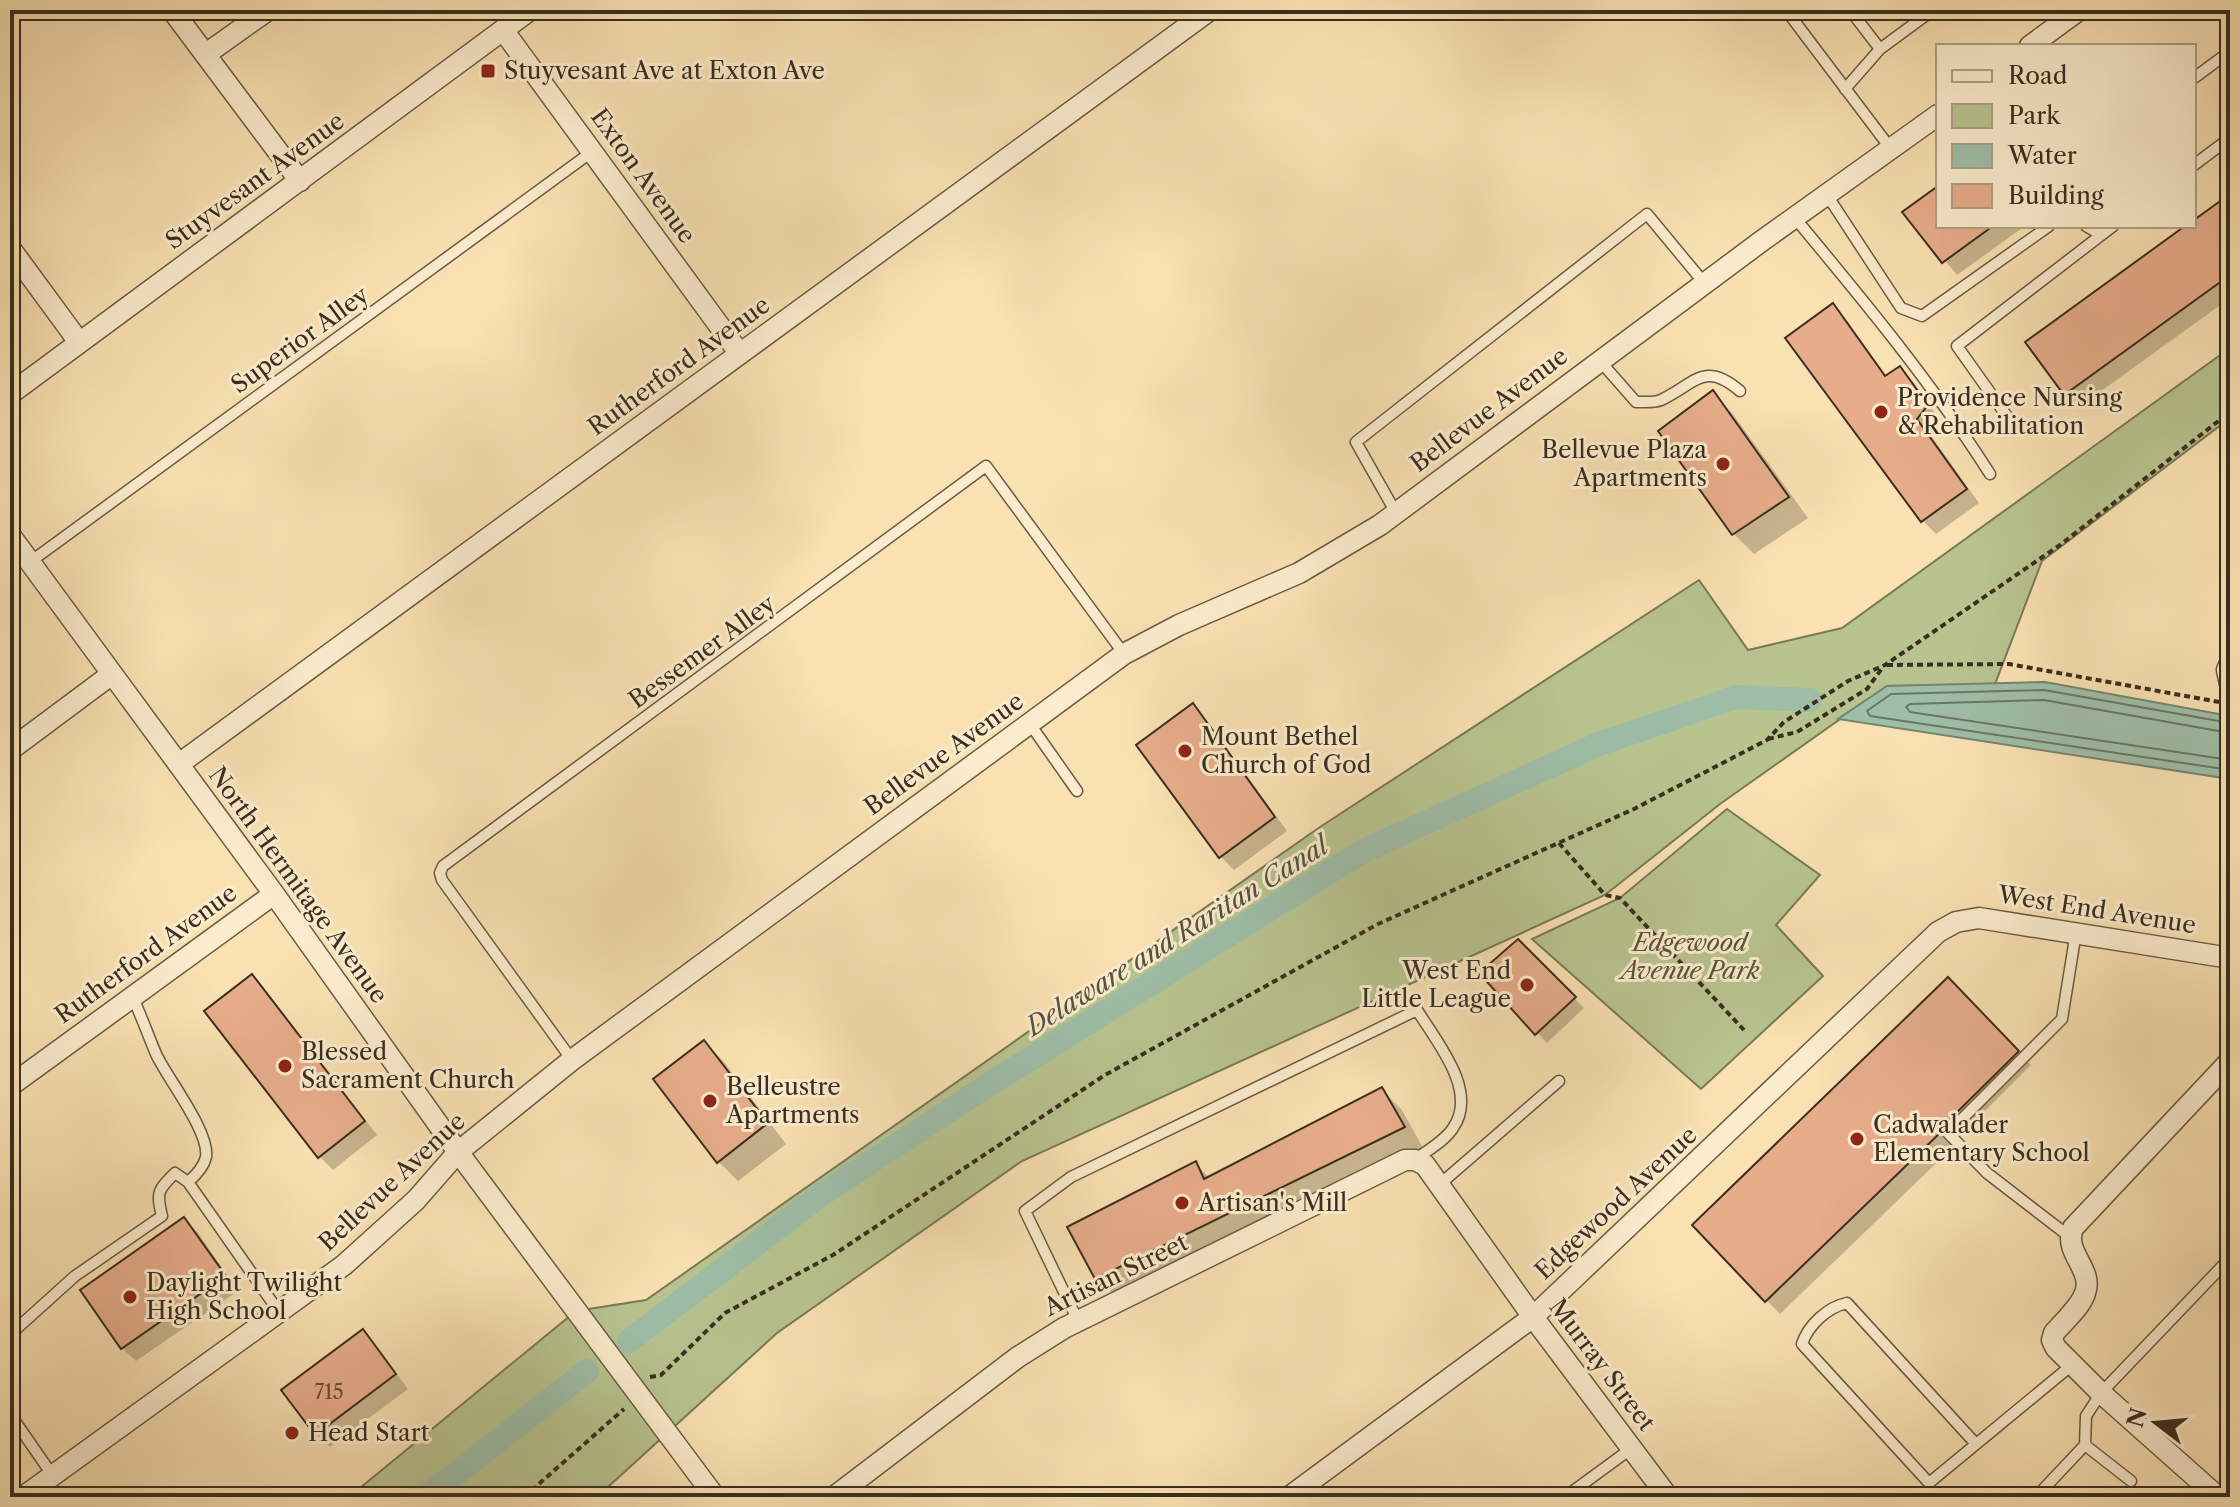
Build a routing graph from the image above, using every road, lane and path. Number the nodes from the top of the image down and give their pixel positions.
1 (172, 10) edge
2 (268, 10) edge
3 (1210, 10) edge
4 (1786, 10) edge
5 (1850, 10) edge
6 (1933, 10) edge
7 (2079, 10) edge
8 (514, 18) edge
9 (2035, 44) edge
10 (1880, 49) junction
11 (206, 54) junction
12 (2230, 70) edge
13 (2196, 77) edge
14 (1845, 89) junction
15 (1936, 116) edge
16 (2230, 138) edge
17 (1891, 149) junction
18 (593, 151) junction
19 (2196, 164) edge
20 (300, 181) junction
21 (1827, 195) junction
22 (1795, 218) junction
23 (2046, 228) edge
24 (2089, 228) edge
25 (2110, 228) edge
26 (2101, 235) junction
27 (10, 248) edge
28 (1705, 284) junction
29 (79, 342) junction
30 (740, 354) junction
31 (1600, 361) junction
32 (1740, 391) dead end
33 (10, 394) edge
34 (2230, 412) edge
35 (2016, 429) dead end
36 (1990, 474) dead end
37 (1396, 513) junction
38 (10, 535) edge
39 (30, 562) junction
40 (1124, 654) junction
41 (2230, 663) edge
42 (1885, 665) junction
43 (112, 674) junction
44 (2230, 684) edge
45 (2230, 704) edge
46 (1030, 724) junction
47 (1767, 740) junction
48 (10, 750) edge
49 (179, 764) junction
50 (1077, 791) dead end
51 (1559, 843) junction
52 (274, 894) junction
53 (1956, 922) joint
54 (2076, 932) junction
55 (2230, 958) edge
56 (132, 996) junction
57 (1744, 1030) dead end
58 (572, 1060) junction
59 (2230, 1061) edge
60 (1559, 1081) dead end
61 (10, 1086) edge
62 (458, 1152) junction
63 (1415, 1160) junction
64 (188, 1182) junction
65 (1439, 1185) junction
66 (2070, 1237) junction
67 (2230, 1258) edge
68 (279, 1312) junction
69 (1533, 1317) junction
70 (1078, 1321) junction
71 (10, 1339) edge
72 (2072, 1365) junction
73 (641, 1380) junction
74 (2101, 1393) junction
75 (624, 1410) dead end
76 (10, 1414) edge
77 (1975, 1443) junction
78 (2085, 1445) junction
79 (1632, 1448) junction
80 (53, 1476) junction
81 (2131, 1481) dead end
82 (23, 1497) edge
83 (524, 1497) edge
84 (715, 1497) edge
85 (834, 1497) edge
86 (1289, 1497) edge
87 (1565, 1497) edge
88 (1668, 1497) edge
89 (2036, 1497) edge
90 (2218, 1497) edge

1 - 11 street
2 - 11 street
3 - 30 street, Rutherford Avenue
4 - 14 lane
5 - 10 lane
6 - 10 lane
7 - 9 street
8 - 18 street, Exton Avenue
8 - 20 street, Stuyvesant Avenue
10 - 14 lane
11 - 20 street
12 - 13 lane
14 - 17 lane
15 - 17 street, Bellevue Avenue
16 - 19 lane
17 - 21 street, Bellevue Avenue
18 - 30 street, Exton Avenue
18 - 39 lane, Superior Alley
20 - 29 street, Stuyvesant Avenue
21 - 22 street, Bellevue Avenue
21 - 23 lane
22 - 28 street, Bellevue Avenue
22 - 36 lane
24 - 26 lane
25 - 26 lane
26 - 35 lane
27 - 29 street
28 - 31 street, Bellevue Avenue
28 - 37 lane
29 - 33 street, Stuyvesant Avenue
30 - 49 street, Rutherford Avenue
31 - 32 lane
31 - 37 street, Bellevue Avenue
34 - 42 path
37 - 40 street, Bellevue Avenue
38 - 39 street, North Hermitage Avenue
39 - 43 street, North Hermitage Avenue
40 - 46 street, Bellevue Avenue
40 - 58 lane, Bessemer Alley
41 - 44 street
42 - 45 path
42 - 47 path
42 - 47 path
43 - 48 street
43 - 49 street, North Hermitage Avenue
46 - 50 lane
46 - 58 street, Bellevue Avenue
47 - 51 path
49 - 52 street, North Hermitage Avenue
51 - 57 path
51 - 73 path
52 - 56 street, Rutherford Avenue
52 - 62 street, North Hermitage Avenue
53 - 54 street, West End Avenue
53 - 69 street, Edgewood Avenue
54 - 55 street, West End Avenue
54 - 66 lane
56 - 61 street, Rutherford Avenue
56 - 64 lane
58 - 62 street, Bellevue Avenue
59 - 66 street
60 - 65 lane
62 - 68 street, Bellevue Avenue
62 - 73 street, North Hermitage Avenue
63 - 65 street
63 - 70 street, Artisan Street
63 - 70 lane
64 - 68 lane
64 - 71 lane
65 - 69 street, Murray Street
66 - 72 street
67 - 74 lane
68 - 80 street, Bellevue Avenue
69 - 79 street, Murray Street
69 - 86 street, Edgewood Avenue
70 - 85 street, Artisan Street
72 - 74 street
72 - 77 lane
73 - 84 street, North Hermitage Avenue
74 - 78 lane
74 - 90 street
75 - 83 path
76 - 80 lane
77 - 77 lane
78 - 81 lane
78 - 89 lane
79 - 87 lane
79 - 88 street, Murray Street
80 - 82 street, Bellevue Avenue

